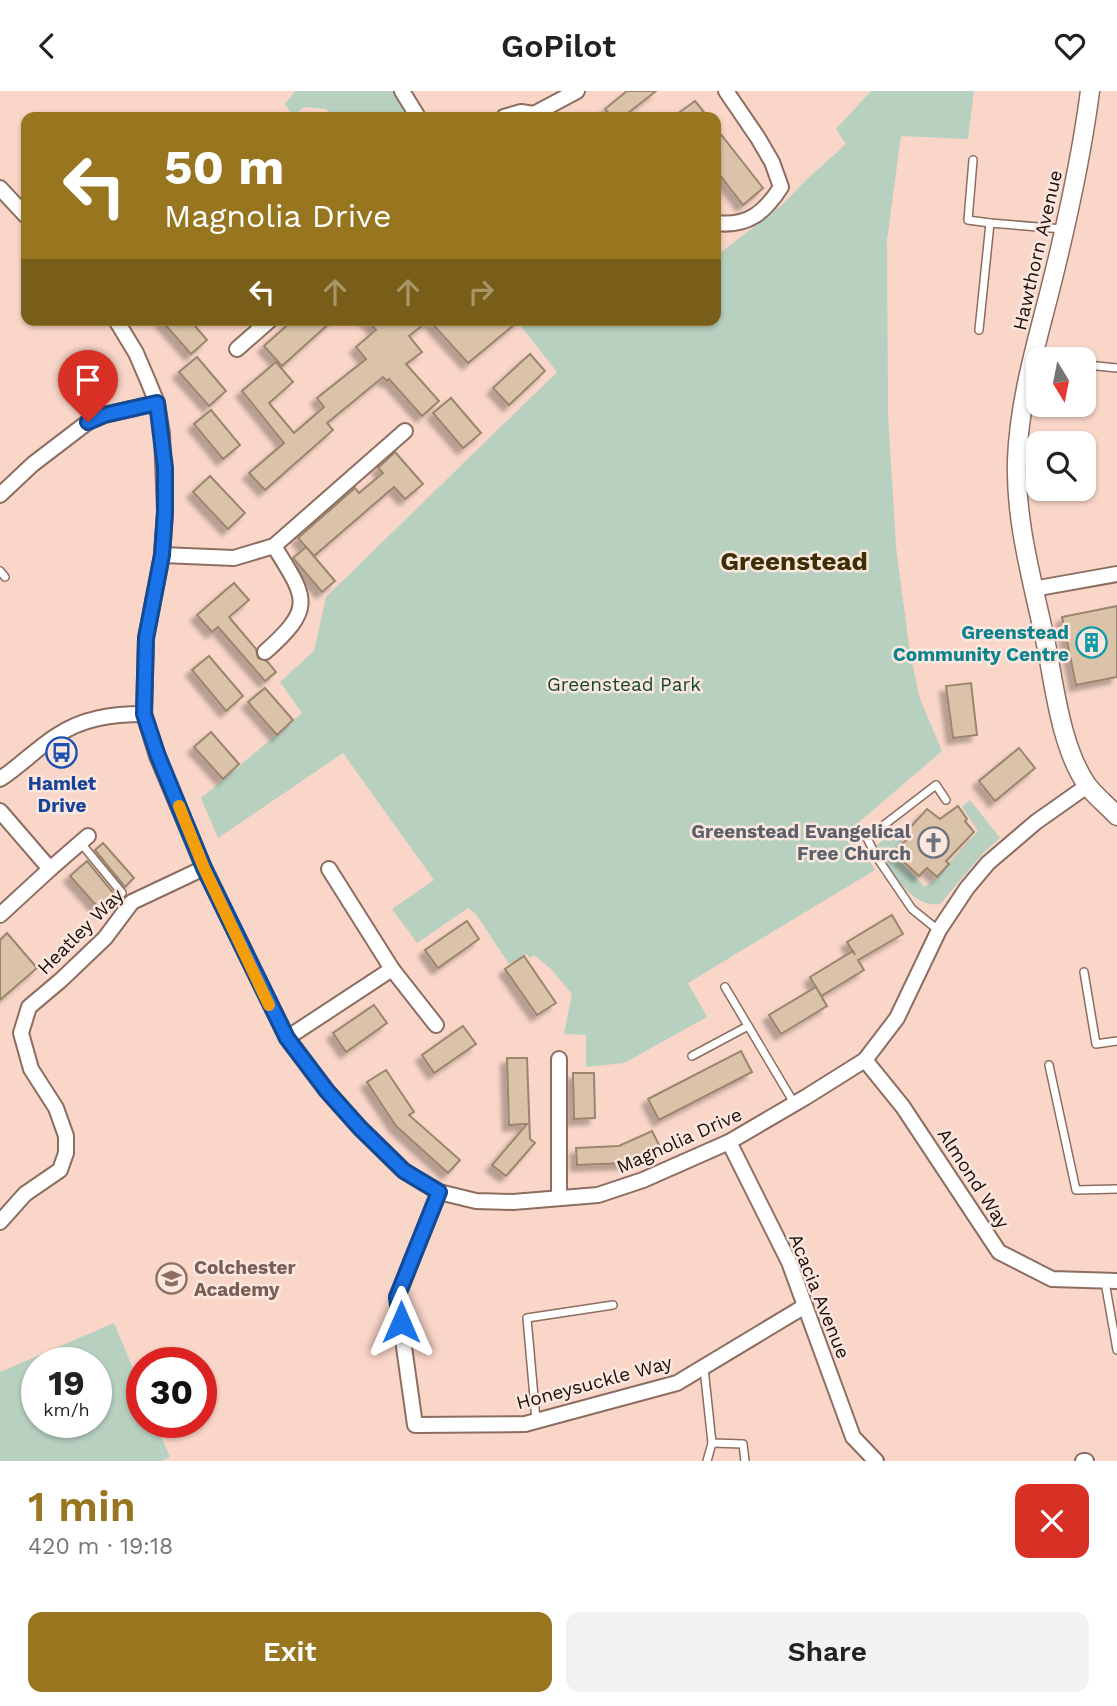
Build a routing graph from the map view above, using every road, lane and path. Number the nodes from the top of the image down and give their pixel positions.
1 (402, 91) edge
2 (577, 91) edge
3 (726, 91) edge
4 (1090, 91) edge
5 (415, 112) edge
6 (541, 112) edge
7 (973, 160) dead end
8 (0, 188) edge
9 (21, 211) edge
10 (721, 223) edge
11 (990, 223) junction
12 (1064, 229) junction
13 (120, 326) edge
14 (263, 326) edge
15 (979, 330) dead end
16 (237, 349) dead end
17 (1096, 366) edge
18 (1117, 367) edge
19 (157, 403) junction
20 (405, 431) dead end
21 (0, 495) edge
22 (274, 545) junction
23 (162, 555) junction
24 (1117, 573) edge
25 (1033, 589) junction
26 (265, 652) dead end
27 (144, 714) junction
28 (0, 779) edge
29 (1087, 786) junction
30 (946, 800) dead end
31 (0, 811) edge
32 (1117, 815) edge
33 (84, 839) joint
34 (204, 868) junction
35 (50, 869) junction
36 (329, 869) dead end
37 (122, 893) dead end
38 (0, 915) edge
39 (939, 930) junction
40 (392, 969) junction
41 (1084, 972) dead end
42 (725, 987) dead end
43 (436, 1025) dead end
44 (748, 1026) junction
45 (287, 1038) junction
46 (1117, 1041) edge
47 (692, 1056) dead end
48 (559, 1059) dead end
49 (865, 1060) junction
50 (1049, 1065) dead end
51 (795, 1104) junction
52 (729, 1142) junction
53 (1117, 1189) edge
54 (439, 1192) junction
55 (559, 1197) junction
56 (0, 1222) edge
57 (1111, 1282) edge
58 (613, 1305) dead end
59 (805, 1306) junction
60 (1117, 1350) edge
61 (704, 1367) junction
62 (536, 1421) junction
63 (712, 1443) junction
64 (706, 1461) edge
65 (745, 1461) edge
66 (876, 1461) edge

1 - 5 street
2 - 6 street
3 - 10 street
4 - 12 street, Hawthorn Avenue
7 - 11 lane
8 - 9 street
11 - 12 lane
11 - 15 lane
12 - 25 street, Hawthorn Avenue
13 - 19 street, Magnolia Drive
14 - 16 street
17 - 18 lane
19 - 21 street
19 - 23 street, Magnolia Drive
20 - 22 street
22 - 23 street
22 - 26 street
23 - 27 street, Magnolia Drive
24 - 25 street
25 - 29 street, Hawthorn Avenue
27 - 28 street
27 - 34 street, Magnolia Drive
29 - 32 street, Hawthorn Avenue
29 - 39 street, Magnolia Drive
30 - 39 lane
31 - 35 street
33 - 35 street
33 - 37 lane
34 - 45 street, Magnolia Drive
34 - 56 street, Heatley Way
35 - 38 street
36 - 40 street
39 - 49 street, Magnolia Drive
40 - 43 street
40 - 45 street
41 - 46 lane
42 - 44 lane
44 - 47 lane
44 - 51 lane
45 - 54 street, Magnolia Drive
48 - 55 street
49 - 51 street, Magnolia Drive
49 - 57 street, Almond Way
50 - 53 lane
51 - 52 street, Magnolia Drive
52 - 55 street, Magnolia Drive
52 - 59 street, Acacia Avenue
54 - 55 street, Magnolia Drive
54 - 62 street, Honeysuckle Way
57 - 60 lane
58 - 62 lane
59 - 61 street, Honeysuckle Way
59 - 66 street, Acacia Avenue
61 - 62 street, Honeysuckle Way
61 - 63 lane
63 - 64 lane
63 - 65 lane

